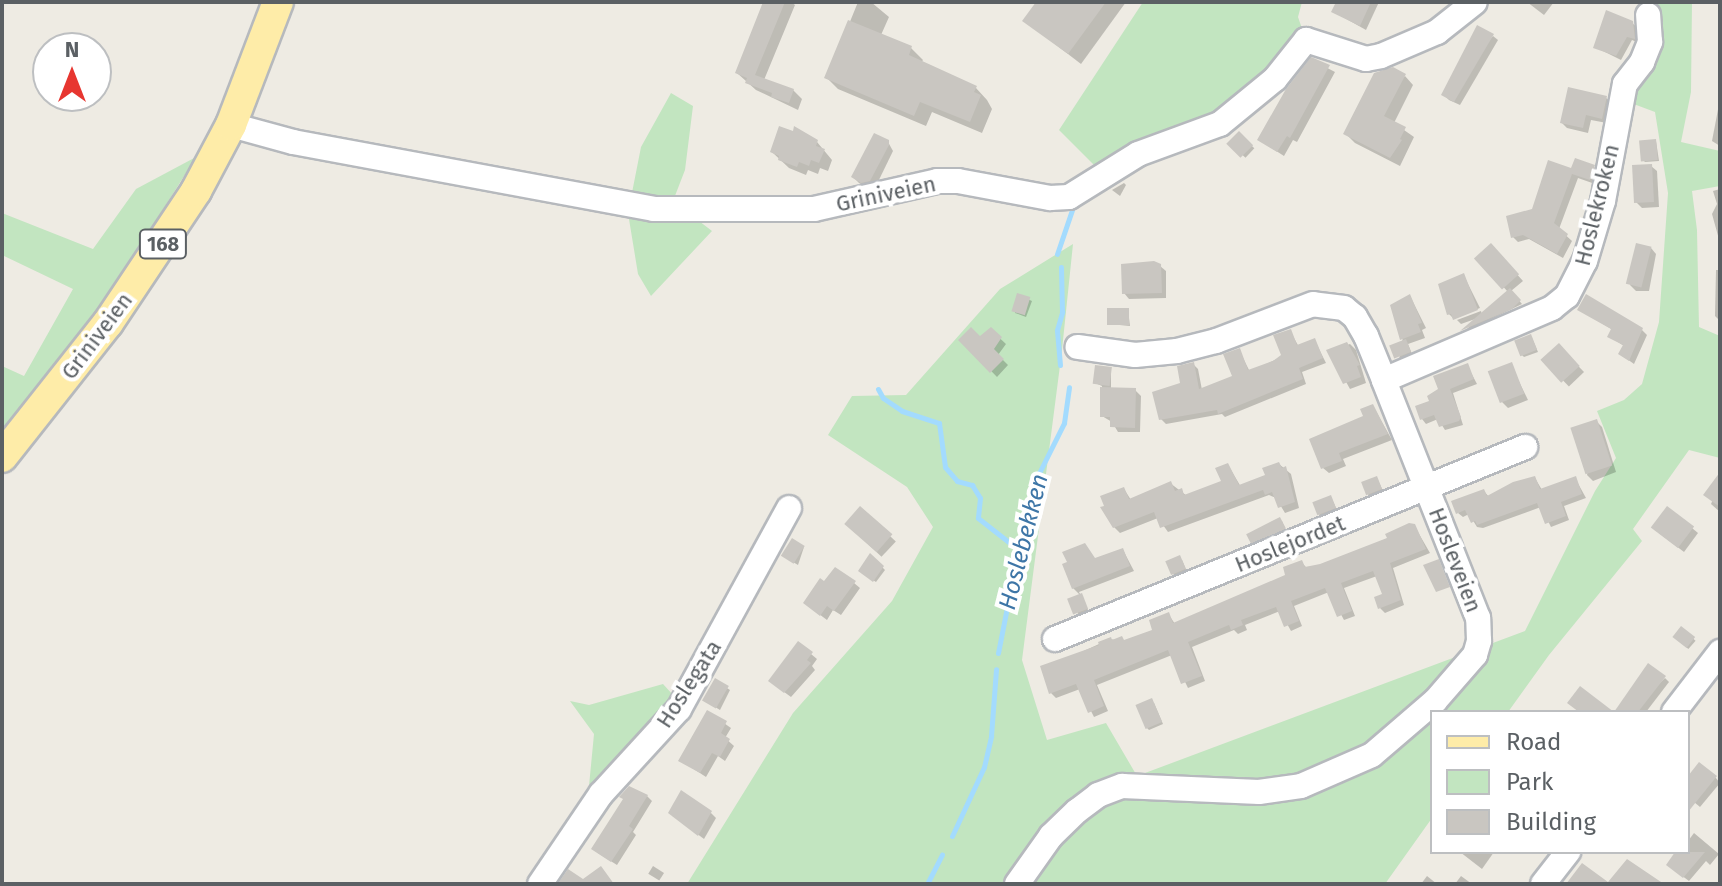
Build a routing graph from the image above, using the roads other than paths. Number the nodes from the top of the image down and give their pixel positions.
1 (278, 2) edge
2 (1475, 2) edge
3 (1648, 15) dead end
4 (231, 125) junction
5 (1078, 347) dead end
6 (1384, 380) junction
7 (1525, 447) dead end
8 (2, 457) edge
9 (1428, 489) junction
10 (789, 508) dead end
11 (1055, 639) dead end
12 (1720, 652) edge
13 (1676, 710) edge
14 (1566, 854) edge
15 (540, 884) edge
16 (1017, 884) edge
17 (1543, 884) edge

1 - 4 main road, Griniveien / 168
2 - 4 street, Griniveien
3 - 6 street, Hoslekroken
4 - 8 main road, Griniveien / 168
5 - 6 street, Hosleveien
6 - 9 street, Hosleveien
7 - 9 street, Hoslejordet
9 - 11 street, Hoslejordet
9 - 16 street, Hosleveien
10 - 15 street, Hoslegata
12 - 13 street
14 - 17 street

